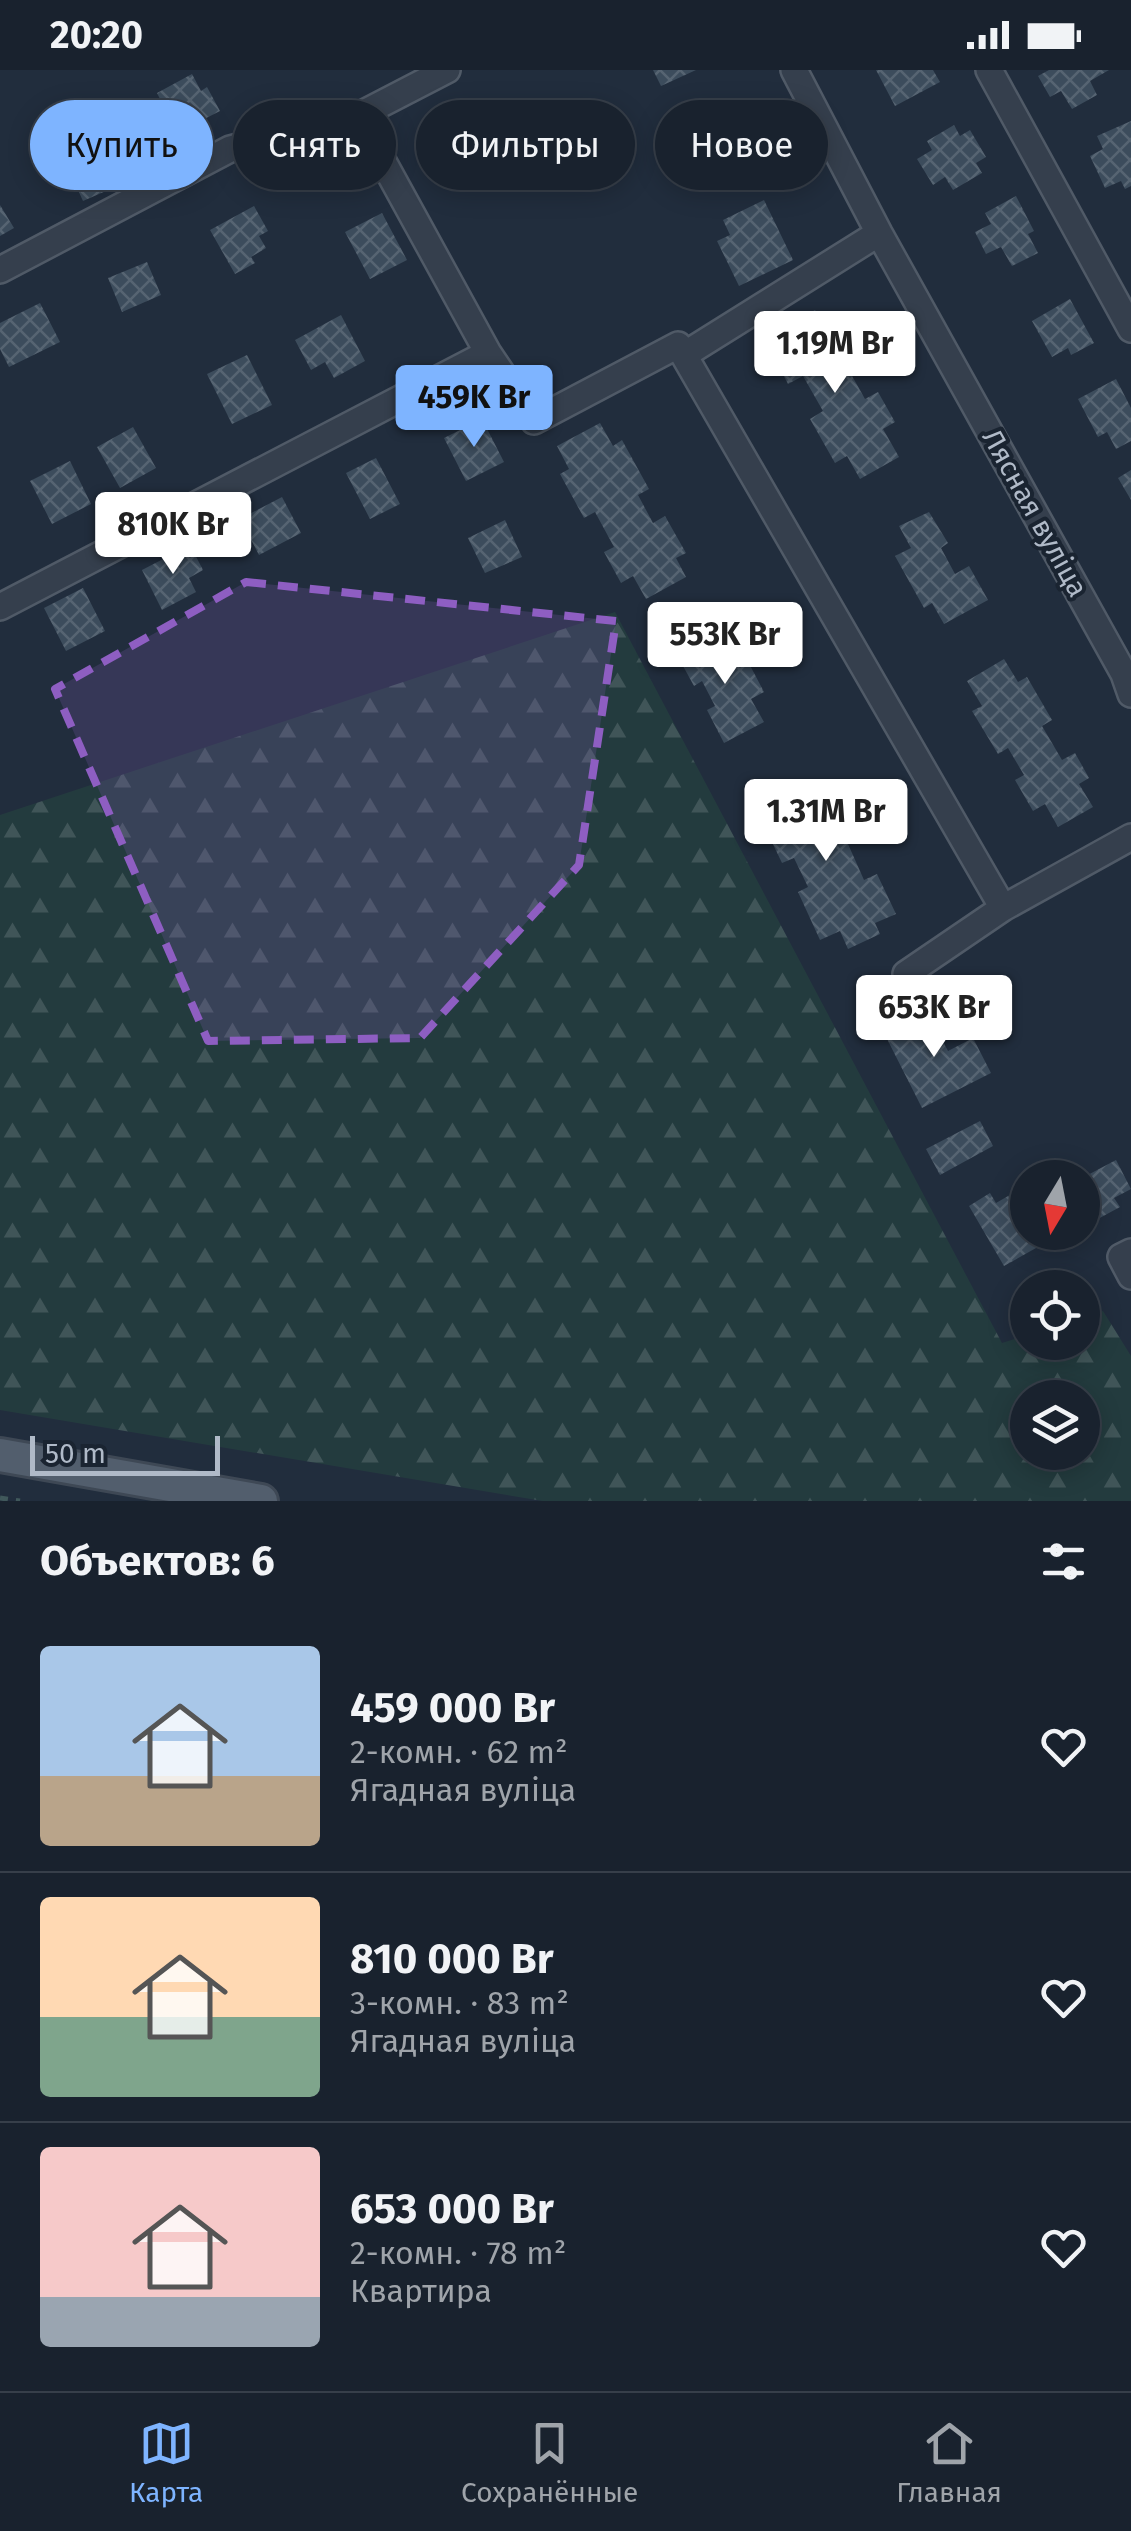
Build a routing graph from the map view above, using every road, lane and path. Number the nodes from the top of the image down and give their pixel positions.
1 (447, 70) edge
2 (794, 70) edge
3 (989, 70) edge
4 (389, 100) edge
5 (233, 148) edge
6 (396, 185) edge
7 (879, 233) junction
8 (0, 270) edge
9 (1131, 329) edge
10 (488, 353) junction
11 (684, 355) junction
12 (0, 606) edge
13 (1129, 679) edge
14 (1131, 836) edge
15 (1003, 908) junction
16 (906, 974) dead end
17 (1131, 1252) edge
18 (1131, 1276) edge
19 (0, 1456) edge
20 (0, 1498) edge
21 (20, 1501) edge
22 (261, 1501) edge

1 - 4 street
2 - 7 street, Лясная вуліца
3 - 9 street
5 - 8 street
6 - 10 street
7 - 11 street
7 - 13 street, Лясная вуліца
10 - 11 street
10 - 12 street
11 - 15 street
14 - 15 street
15 - 16 street
17 - 18 street
19 - 22 main road
20 - 21 path

